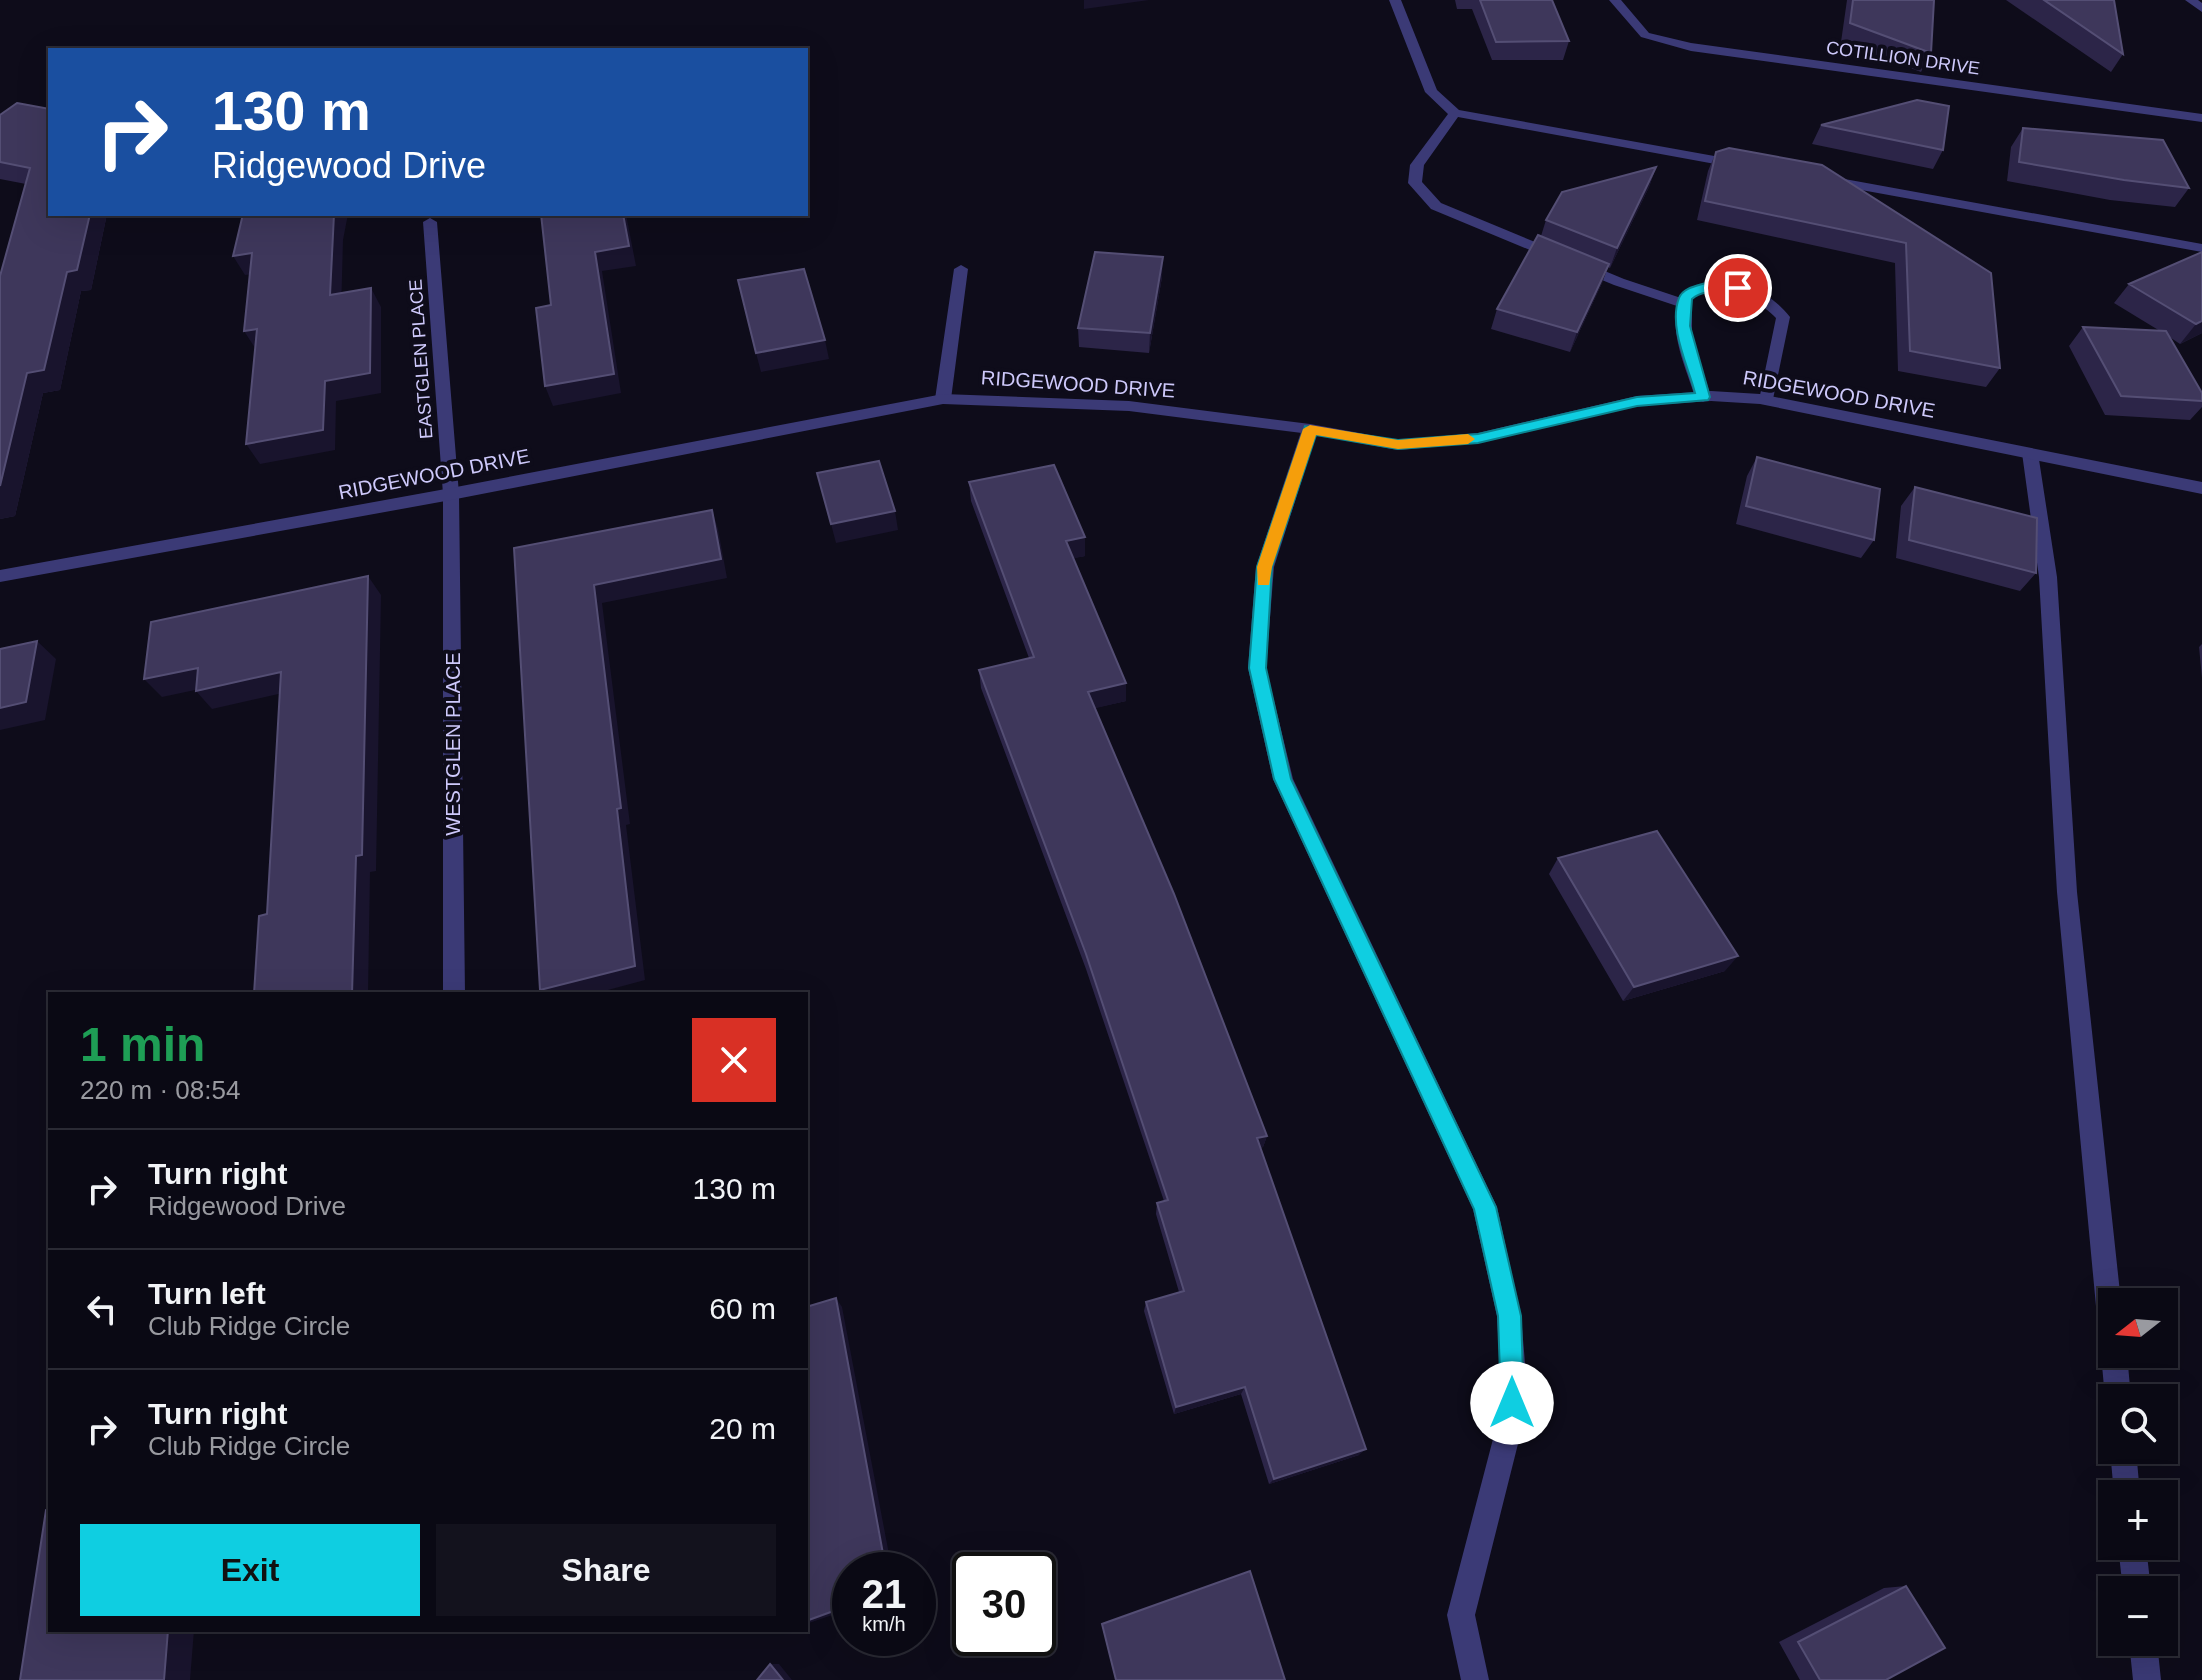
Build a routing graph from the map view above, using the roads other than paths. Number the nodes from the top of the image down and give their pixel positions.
1 (1395, 0) edge
2 (1615, 0) edge
3 (2191, 0) edge
4 (2202, 9) edge
5 (1455, 113) junction
6 (2202, 118) edge
7 (1751, 167) edge
8 (1813, 178) edge
9 (430, 222) dead end
10 (2202, 248) edge
11 (961, 269) dead end
12 (1685, 304) junction
13 (1703, 397) junction
14 (943, 399) junction
15 (1767, 400) junction
16 (1310, 429) junction
17 (2030, 453) junction
18 (2202, 488) edge
19 (451, 494) junction
20 (0, 576) edge
21 (454, 992) edge
22 (2107, 1288) edge
23 (2144, 1656) edge
24 (1475, 1680) edge
25 (2147, 1680) edge

1 - 5 street
2 - 6 street, COTILLION DRIVE
3 - 4 street
5 - 7 street
5 - 12 street
8 - 10 street
9 - 19 street, EASTGLEN PLACE
11 - 14 street
12 - 13 street
12 - 15 street
13 - 15 street, RIDGEWOOD DRIVE
13 - 16 street, RIDGEWOOD DRIVE
14 - 16 street, RIDGEWOOD DRIVE
14 - 19 street, RIDGEWOOD DRIVE
15 - 17 street, RIDGEWOOD DRIVE
16 - 24 street
17 - 18 street, RIDGEWOOD DRIVE
17 - 22 street
19 - 20 street, RIDGEWOOD DRIVE
19 - 21 street, WESTGLEN PLACE
23 - 25 street

